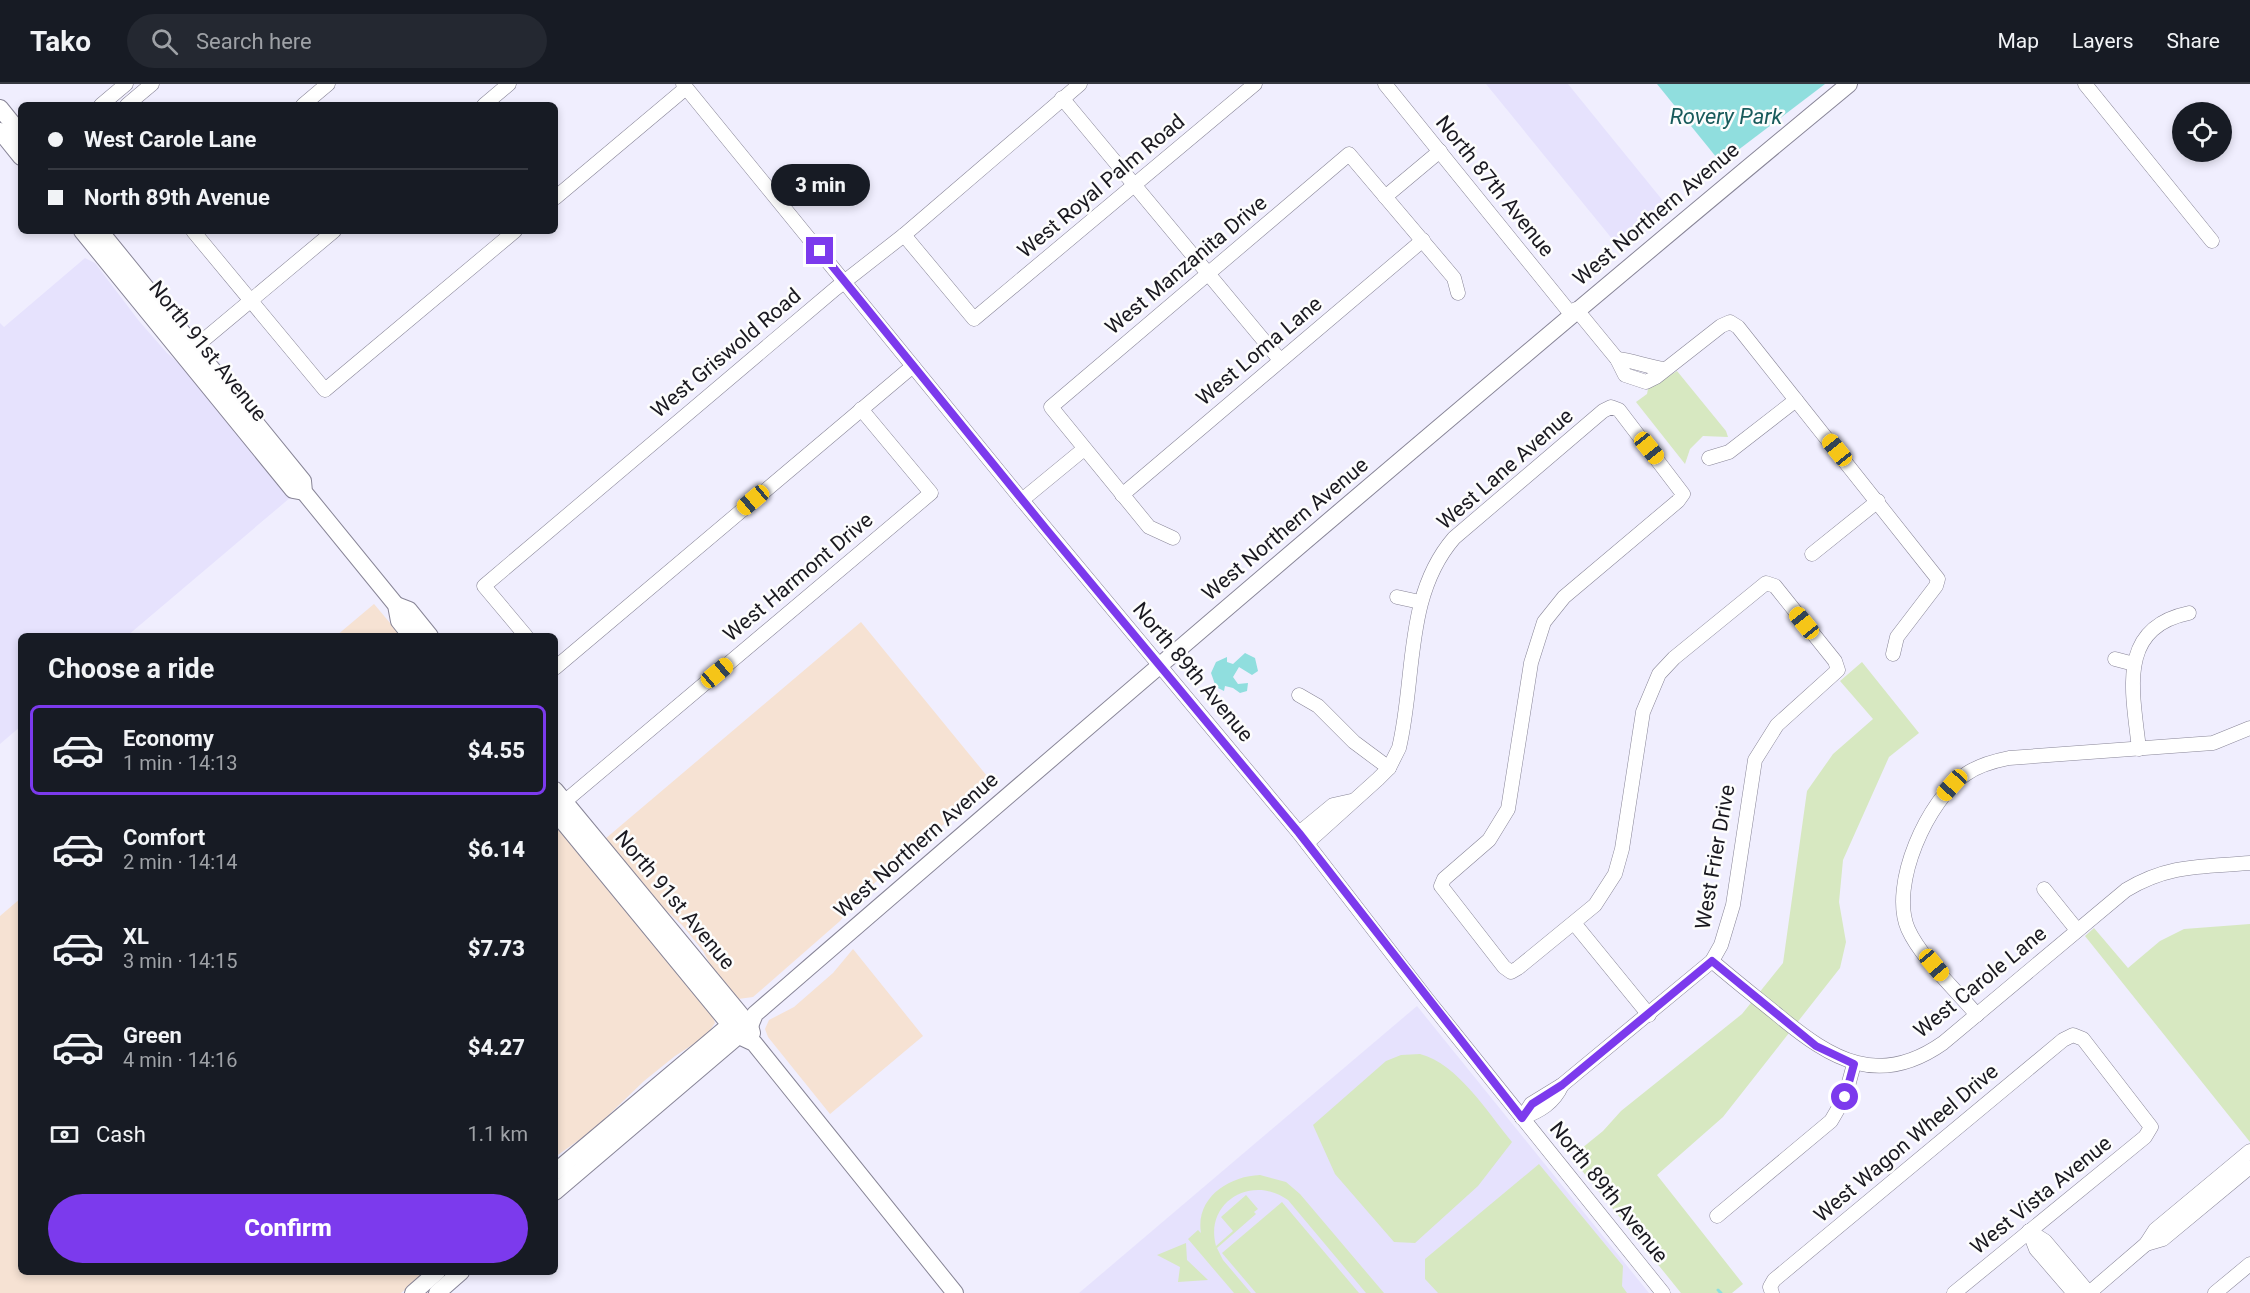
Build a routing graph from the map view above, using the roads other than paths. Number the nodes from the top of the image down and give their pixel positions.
1 (126, 84) edge
2 (152, 84) edge
3 (328, 84) edge
4 (509, 84) edge
5 (1080, 84) edge
6 (1255, 84) edge
7 (1385, 84) edge
8 (1849, 84) edge
9 (2085, 84) edge
10 (684, 86) edge
11 (1062, 98) junction
12 (104, 102) edge
13 (131, 102) edge
14 (307, 102) edge
15 (488, 102) edge
16 (0, 108) edge
17 (0, 130) edge
18 (18, 130) edge
19 (1440, 151) junction
20 (18, 153) edge
21 (1134, 185) junction
22 (558, 195) edge
23 (1385, 197) junction
24 (85, 234) edge
25 (102, 234) edge
26 (196, 234) edge
27 (330, 234) edge
28 (511, 234) edge
29 (904, 235) junction
30 (1422, 240) junction
31 (2212, 241) dead end
32 (1208, 274) junction
33 (845, 282) junction
34 (1458, 293) dead end
35 (251, 300) junction
36 (1574, 312) junction
37 (190, 351) junction
38 (1617, 358) junction
39 (1280, 360) junction
40 (913, 366) junction
41 (1640, 366) junction
42 (1665, 369) junction
43 (1635, 380) junction
44 (1796, 400) junction
45 (861, 409) junction
46 (1084, 449) junction
47 (1709, 458) dead end
48 (1122, 495) junction
49 (1022, 500) junction
50 (1878, 501) junction
51 (1173, 538) dead end
52 (1812, 554) dead end
53 (1397, 597) dead end
54 (1420, 602) junction
55 (396, 605) junction
56 (2189, 613) dead end
57 (409, 633) edge
58 (428, 633) edge
59 (523, 633) edge
60 (1893, 654) dead end
61 (2115, 659) dead end
62 (2134, 664) junction
63 (558, 665) edge
64 (1159, 666) junction
65 (1299, 695) dead end
66 (2250, 728) edge
67 (2005, 744) dead end
68 (2139, 749) junction
69 (2009, 758) junction
70 (1389, 768) junction
71 (558, 802) edge
72 (558, 804) edge
73 (558, 805) edge
74 (1303, 838) junction
75 (595, 861) junction
76 (2250, 863) edge
77 (2044, 889) dead end
78 (660, 917) junction
79 (1574, 923) junction
80 (2077, 930) junction
81 (1712, 961) junction
82 (1649, 1015) junction
83 (1977, 1015) junction
84 (745, 1026) junction
85 (1854, 1064) junction
86 (1522, 1118) junction
87 (2151, 1127) joint
88 (2250, 1151) edge
89 (2250, 1167) edge
90 (558, 1170) edge
91 (558, 1189) edge
92 (1717, 1216) dead end
93 (2030, 1231) junction
94 (2146, 1244) junction
95 (2250, 1264) edge
96 (434, 1275) edge
97 (458, 1275) edge
98 (1771, 1290) edge
99 (413, 1293) edge
100 (437, 1293) edge
101 (955, 1293) edge
102 (1663, 1293) edge
103 (1954, 1293) edge
104 (2074, 1293) edge
105 (2089, 1293) edge
106 (2215, 1293) edge

1 - 12 street
2 - 13 street
3 - 14 street
4 - 15 street
5 - 11 street, West Griswold Road
6 - 21 street, West Royal Palm Road
7 - 19 street, North 87th Avenue
8 - 36 main road, West Northern Avenue
9 - 31 street
10 - 22 street
10 - 33 street, North 89th Avenue
11 - 21 street
11 - 29 street, West Griswold Road
16 - 18 main road
17 - 20 main road
19 - 23 street
19 - 36 street, North 87th Avenue
21 - 29 street, West Royal Palm Road
21 - 32 street
23 - 30 street
23 - 32 street, West Manzanita Drive
24 - 37 main road, North 91st Avenue
25 - 37 main road, North 91st Avenue
26 - 35 street
27 - 35 street
28 - 35 street
29 - 33 street, West Griswold Road
30 - 34 street
30 - 39 street, West Loma Lane
32 - 39 street
32 - 46 street, West Manzanita Drive
33 - 40 street, North 89th Avenue
33 - 59 street, West Griswold Road
35 - 37 street
36 - 38 street, North 87th Avenue
36 - 64 main road, West Northern Avenue
37 - 55 main road, North 91st Avenue
38 - 41 street
38 - 43 street, North 87th Avenue
39 - 48 street, West Loma Lane
40 - 45 street
40 - 49 street, North 89th Avenue
41 - 42 street
41 - 43 street
42 - 43 street
42 - 44 street
44 - 47 street
44 - 50 street
45 - 63 street
45 - 71 street, West Harmont Drive
46 - 48 street
46 - 49 street
48 - 51 street
49 - 64 street, North 89th Avenue
50 - 52 street
50 - 60 street
53 - 54 street
54 - 70 street, West Lane Avenue
54 - 79 street, West Lane Avenue
55 - 57 main road, North 91st Avenue
55 - 58 main road, North 91st Avenue
56 - 62 street
61 - 62 street
62 - 68 street
64 - 74 street, North 89th Avenue
64 - 84 main road, West Northern Avenue
65 - 70 street
66 - 68 street
67 - 69 street
68 - 69 street
69 - 83 street
70 - 74 street, West Lane Avenue
72 - 78 main road, North 91st Avenue
73 - 75 main road, North 91st Avenue
74 - 86 street, North 89th Avenue
75 - 78 main road
75 - 84 main road, North 91st Avenue
76 - 80 street, West Carole Lane
77 - 80 street
78 - 84 main road, North 91st Avenue
79 - 81 street, West Frier Drive
79 - 82 street
80 - 83 street, West Carole Lane
81 - 82 street, West Frier Drive
81 - 85 street
82 - 86 street, West Frier Drive
83 - 85 street, West Carole Lane
84 - 90 main road, West Northern Avenue
84 - 91 main road, West Northern Avenue
84 - 101 main road, North 91st Avenue
85 - 92 street
86 - 102 street, North 89th Avenue
87 - 93 street, West Vista Avenue
87 - 98 street, West Wagon Wheel Drive
88 - 94 street
89 - 94 street
93 - 103 street, West Vista Avenue
93 - 104 street
93 - 105 street
94 - 105 street
95 - 106 street
96 - 99 main road
97 - 100 main road

